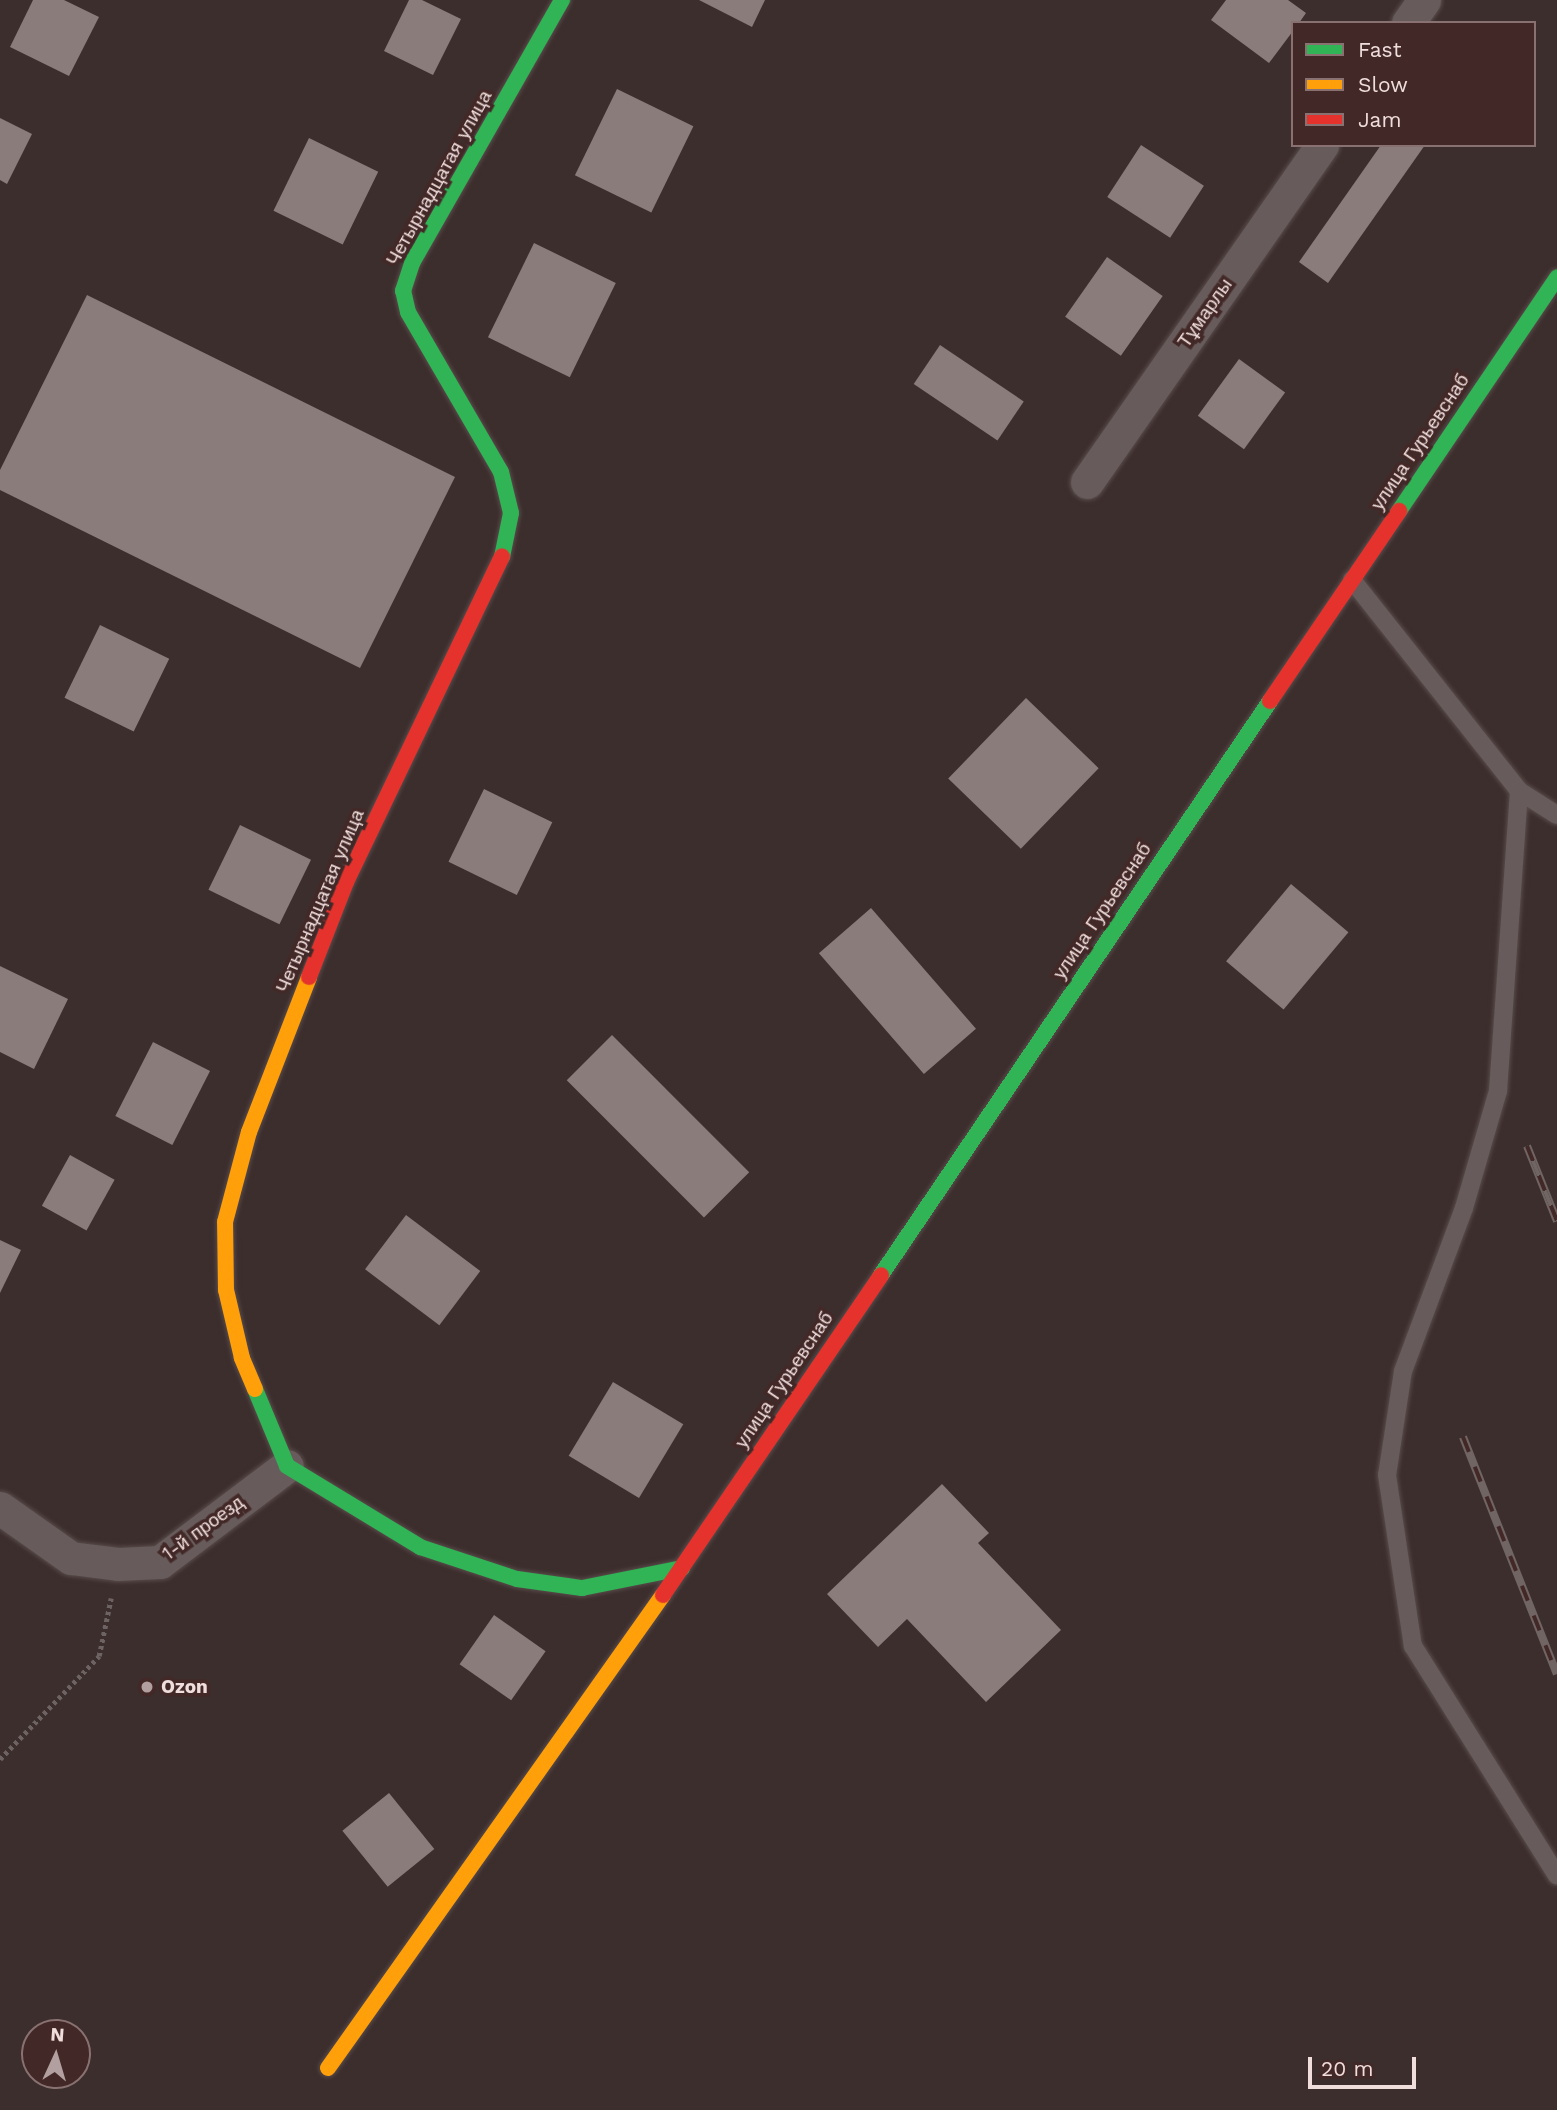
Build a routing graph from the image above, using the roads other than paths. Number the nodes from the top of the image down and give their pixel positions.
1 (562, 0) edge
2 (1424, 0) edge
3 (1409, 21) edge
4 (1321, 147) edge
5 (1557, 278) edge
6 (1087, 482) dead end
7 (1352, 580) junction
8 (1519, 791) junction
9 (1557, 816) edge
10 (286, 1466) junction
11 (0, 1508) edge
12 (682, 1568) junction
13 (1557, 1876) edge
14 (328, 2068) dead end

1 - 10 street, Четырнадцатая улица
2 - 3 street
4 - 6 street, Тұмарлы
5 - 7 street, улица Гурьевснаб
7 - 8 lane
7 - 12 street, улица Гурьевснаб
8 - 9 lane
8 - 13 lane
10 - 11 street, 1-й проезд
10 - 12 street
12 - 14 street, улица Гурьевснаб

